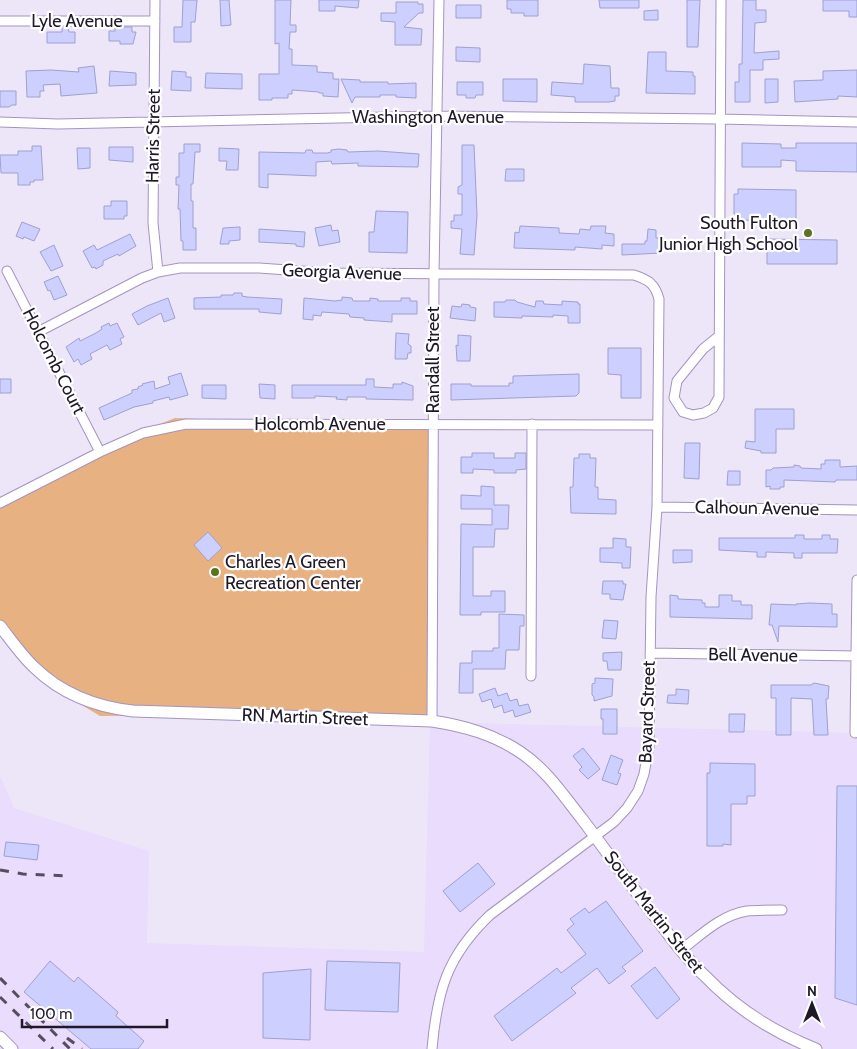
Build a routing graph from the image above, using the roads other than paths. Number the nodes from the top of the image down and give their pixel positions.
1 (155, 0) edge
2 (438, 0) edge
3 (721, 0) edge
4 (0, 21) edge
5 (155, 21) junction
6 (437, 116) junction
7 (719, 119) junction
8 (0, 122) edge
9 (154, 122) junction
10 (857, 122) edge
11 (7, 271) dead end
12 (158, 272) junction
13 (434, 274) junction
14 (656, 288) joint
15 (38, 332) junction
16 (719, 336) junction
17 (433, 424) junction
18 (532, 424) junction
19 (658, 425) junction
20 (100, 452) junction
21 (0, 503) edge
22 (658, 507) junction
23 (857, 510) edge
24 (857, 580) edge
25 (0, 626) edge
26 (650, 653) junction
27 (857, 656) edge
28 (531, 676) dead end
29 (432, 721) junction
30 (855, 733) dead end
31 (595, 837) junction
32 (782, 910) dead end
33 (681, 950) junction
34 (0, 1037) edge
35 (12, 1049) edge
36 (432, 1049) edge
37 (816, 1049) edge

1 - 5 street, Harris Street
2 - 6 street, Randall Street
3 - 7 street
4 - 5 street, Lyle Avenue
5 - 9 street, Harris Street
6 - 7 street, Washington Avenue
6 - 9 street, Washington Avenue
6 - 13 street, Randall Street
7 - 10 street, Washington Avenue
7 - 16 street
8 - 9 street, Washington Avenue
9 - 12 street, Harris Street
11 - 15 street, Holcomb Court
12 - 13 street, Georgia Avenue
12 - 15 street, Georgia Avenue
13 - 14 street, Georgia Avenue
13 - 17 street, Randall Street
14 - 19 street, Bayard Street
15 - 20 street, Holcomb Court
16 - 16 street
17 - 18 street, Holcomb Avenue
17 - 20 street, Holcomb Avenue
17 - 29 street, Randall Street
18 - 19 street, Holcomb Avenue
18 - 28 street
19 - 22 street, Bayard Street
20 - 21 street, Holcomb Avenue
22 - 23 street, Calhoun Avenue
22 - 26 street, Bayard Street
24 - 27 street
25 - 29 street, RN Martin Street
26 - 27 street, Bell Avenue
26 - 31 street, Bayard Street
27 - 30 street
29 - 31 street, RN Martin Street
31 - 33 street, South Martin Street
31 - 36 street, Bayard Street
32 - 33 street
33 - 37 street, South Martin Street
34 - 35 street

